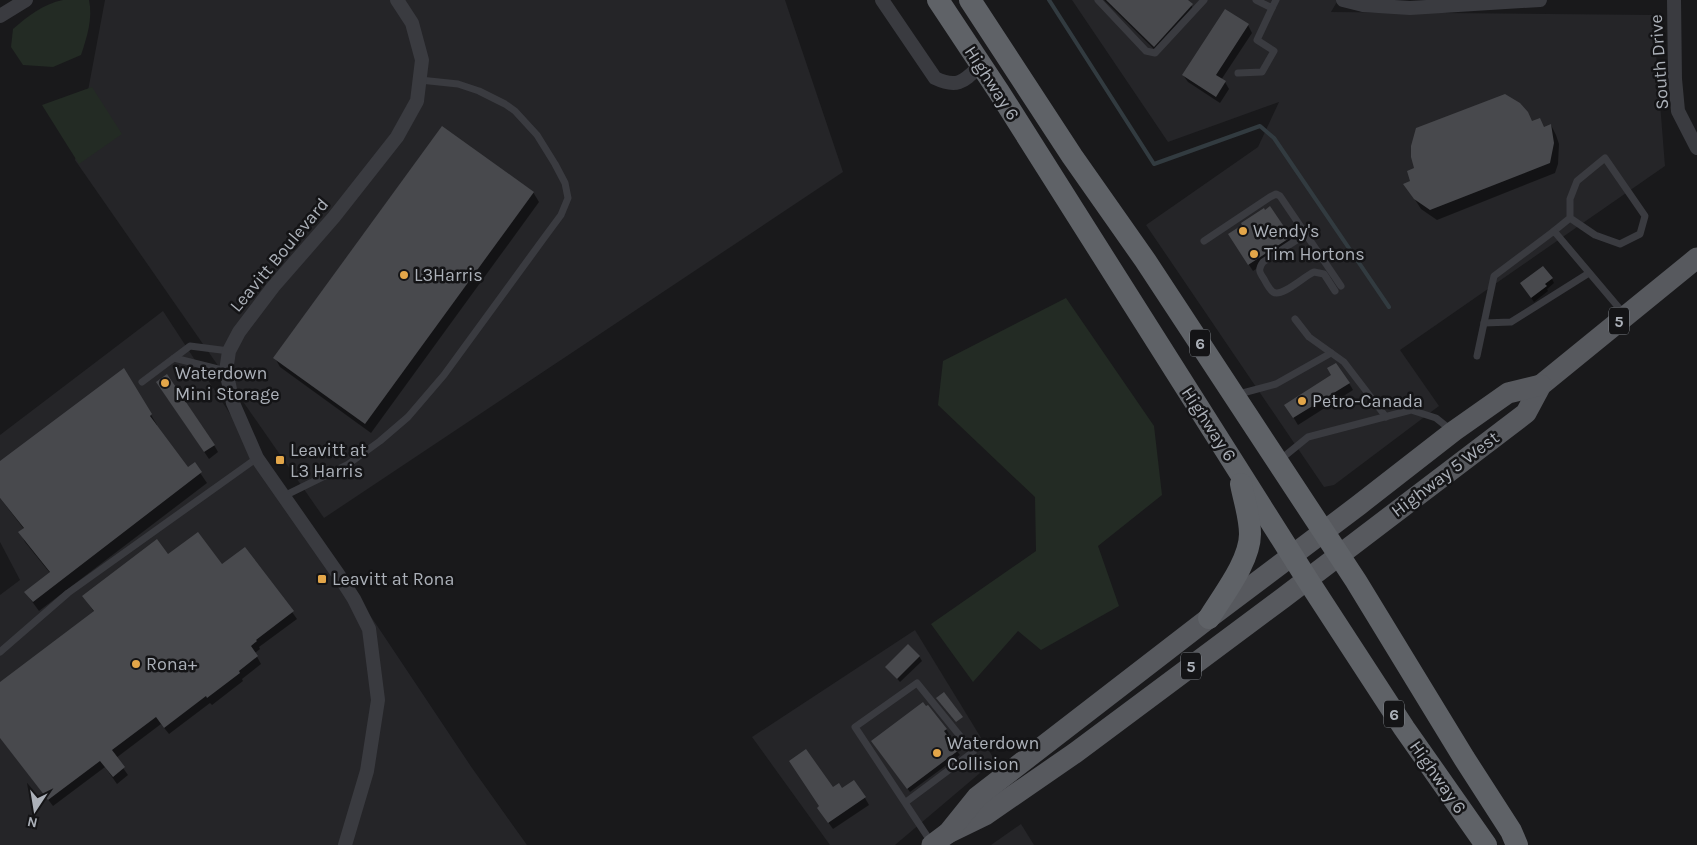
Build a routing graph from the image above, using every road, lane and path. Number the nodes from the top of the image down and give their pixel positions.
1 (26, 0) edge
2 (397, 0) edge
3 (882, 0) edge
4 (938, 0) edge
5 (970, 0) edge
6 (1098, 0) edge
7 (1204, 0) edge
8 (1256, 0) edge
9 (1276, 0) edge
10 (1343, 0) edge
11 (1540, 0) edge
12 (1674, 0) edge
13 (1468, 2) edge
14 (1376, 3) edge
15 (1398, 4) edge
16 (1272, 8) junction
17 (0, 16) edge
18 (981, 65) junction
19 (1238, 73) dead end
20 (1021, 79) junction
21 (420, 80) junction
22 (999, 92) junction
23 (1697, 148) edge
24 (1570, 218) junction
25 (1554, 231) junction
26 (1309, 232) junction
27 (1204, 242) dead end
28 (1697, 258) edge
29 (1589, 273) junction
30 (1625, 316) junction
31 (1295, 319) dead end
32 (1484, 323) junction
33 (229, 351) junction
34 (1331, 353) junction
35 (1477, 356) dead end
36 (174, 358) junction
37 (226, 371) junction
38 (142, 382) dead end
39 (1541, 385) junction
40 (1234, 396) junction
41 (1386, 417) junction
42 (1454, 431) junction
43 (257, 458) junction
44 (1278, 461) junction
45 (1239, 470) junction
46 (284, 496) junction
47 (1323, 532) junction
48 (1292, 555) junction
49 (1339, 555) junction
50 (1307, 579) junction
51 (1209, 618) junction
52 (0, 652) edge
53 (906, 802) junction
54 (938, 841) edge
55 (345, 845) edge
56 (1486, 845) edge
57 (1517, 845) edge

1 - 17 street
2 - 21 street, Leavitt Boulevard
3 - 18 street
4 - 18 highway, Highway 6 / 6
5 - 20 highway, Highway 6 / 6
6 - 7 lane
8 - 16 lane
9 - 16 lane
10 - 14 street
11 - 13 street
12 - 23 street, South Drive
13 - 15 street
14 - 15 street
16 - 19 lane
18 - 22 highway, Highway 6 / 6
20 - 22 street
20 - 40 highway, Highway 6 / 6
21 - 33 street, Leavitt Boulevard
21 - 46 lane
22 - 45 highway, Highway 6 / 6
24 - 24 lane
24 - 25 lane
25 - 29 lane
25 - 32 lane
26 - 26 lane
26 - 27 lane
28 - 30 main road, Highway 5 West / 5
29 - 30 lane
29 - 32 lane
30 - 39 main road, Highway 5 West / 5
31 - 34 lane
32 - 35 lane
33 - 36 lane
33 - 37 street, Leavitt Boulevard
34 - 40 lane
34 - 41 lane
36 - 37 lane
36 - 38 lane
37 - 43 street, Leavitt Boulevard
39 - 42 main road, Highway 5 West / 5
39 - 49 main road, Highway 5 West / 5
40 - 44 highway, Highway 6 / 6
41 - 42 lane
41 - 44 lane
42 - 47 main road, Highway 5 West / 5
43 - 46 street, Leavitt Boulevard
43 - 52 lane
44 - 47 highway, Highway 6 / 6
45 - 48 highway, Highway 6 / 6
45 - 51 highway
46 - 55 street, Leavitt Boulevard
47 - 48 main road, 5
47 - 49 highway, Highway 6 / 6
48 - 50 highway, Highway 6 / 6
48 - 51 main road, 5
49 - 50 main road, 5
49 - 57 highway, Highway 6 / 6
50 - 54 main road, 5
50 - 56 highway, Highway 6 / 6
51 - 54 main road, 5
53 - 53 lane
53 - 54 lane

